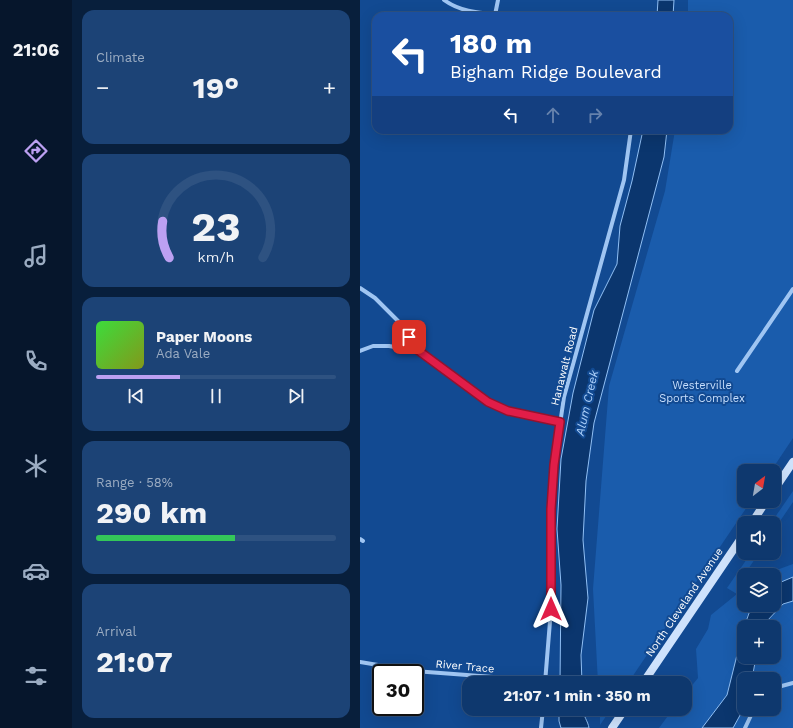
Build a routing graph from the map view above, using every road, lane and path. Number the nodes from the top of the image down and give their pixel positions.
1 (444, 0) edge
2 (498, 0) edge
3 (477, 12) edge
4 (496, 12) edge
5 (630, 134) edge
6 (360, 288) edge
7 (793, 289) edge
8 (360, 351) edge
9 (419, 351) junction
10 (737, 371) dead end
11 (560, 422) junction
12 (793, 462) edge
13 (781, 480) edge
14 (737, 544) edge
15 (360, 662) edge
16 (474, 676) edge
17 (546, 676) edge
18 (648, 676) edge
19 (793, 683) edge
20 (781, 686) edge
21 (542, 716) edge
22 (620, 716) edge
23 (750, 716) edge
24 (541, 728) edge
25 (612, 728) edge
26 (744, 728) edge

1 - 3 street
2 - 4 street
5 - 11 street, Hanawalt Road
6 - 9 street
7 - 10 street
8 - 9 street
9 - 11 street
11 - 17 street, Hanawalt Road
12 - 13 main road
14 - 18 main road, North Cleveland Avenue
15 - 16 street, River Trace
19 - 20 street
21 - 24 street
22 - 25 main road
23 - 26 street

